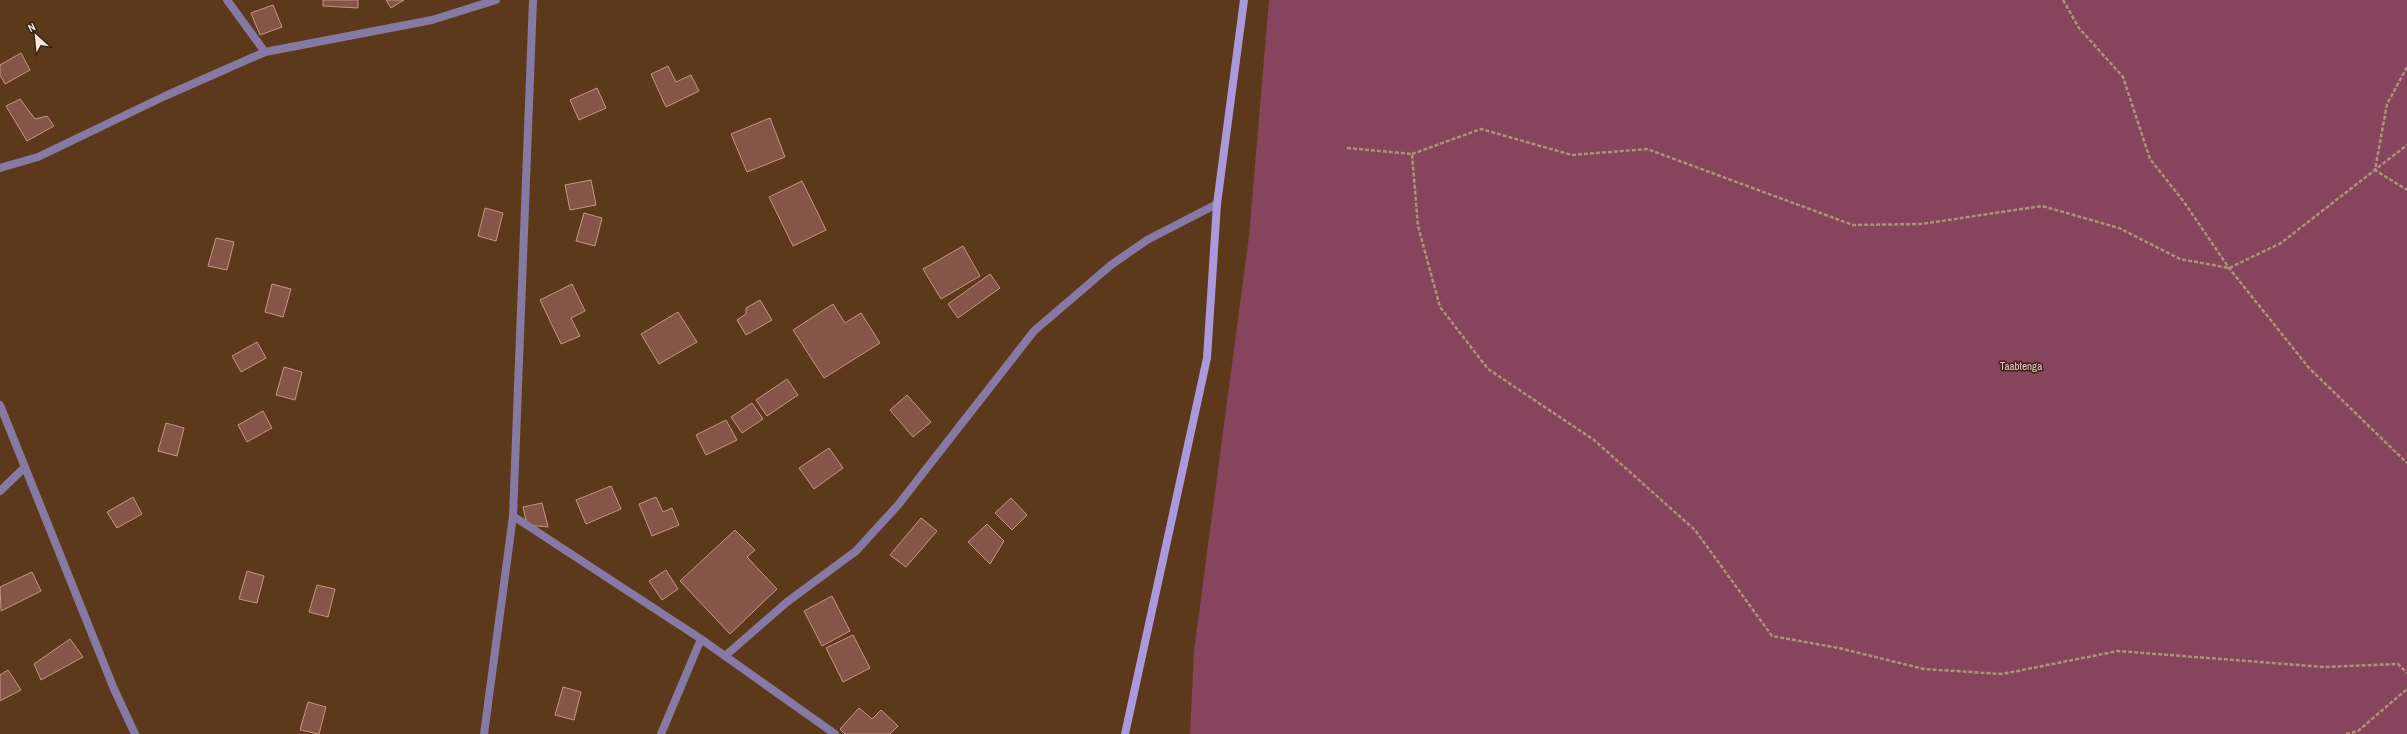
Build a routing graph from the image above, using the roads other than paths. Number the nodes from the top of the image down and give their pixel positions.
1 (227, 0) edge
2 (496, 0) edge
3 (533, 0) edge
4 (1244, 0) edge
5 (264, 52) junction
6 (0, 168) edge
7 (1218, 204) junction
8 (0, 405) edge
9 (25, 467) junction
10 (0, 491) edge
11 (513, 516) junction
12 (701, 639) junction
13 (725, 656) junction
14 (135, 734) edge
15 (484, 734) edge
16 (660, 734) edge
17 (835, 734) edge
18 (1125, 734) edge

1 - 5 street
2 - 5 street
3 - 11 street
4 - 7 street
5 - 6 street
7 - 13 street
7 - 18 street
8 - 9 street
9 - 10 street
9 - 14 street
11 - 12 street
11 - 15 street
12 - 13 street
12 - 16 street
13 - 17 street

